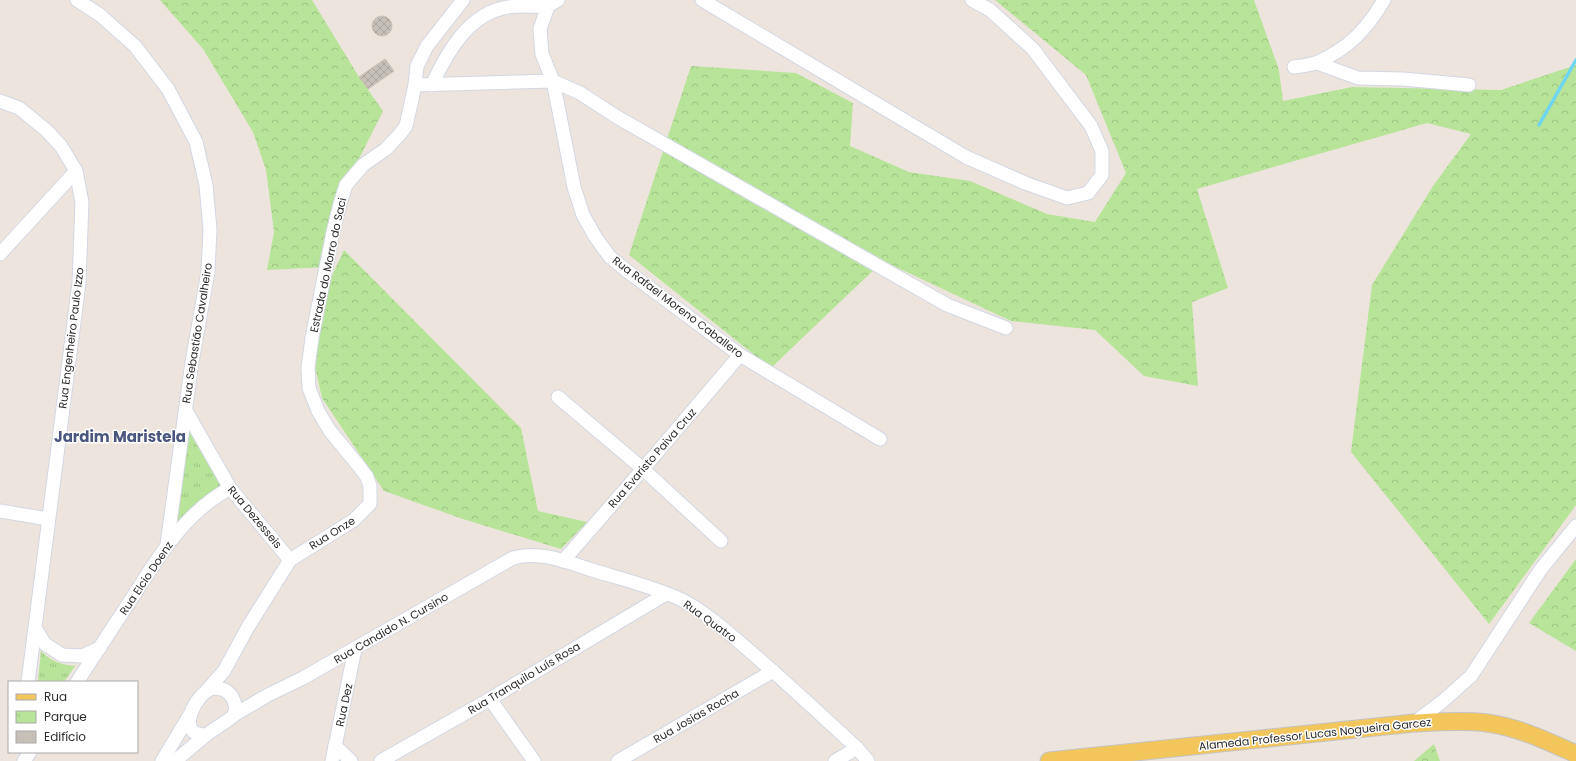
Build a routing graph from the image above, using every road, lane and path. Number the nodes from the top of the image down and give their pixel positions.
1 (77, 0) edge
2 (464, 0) edge
3 (702, 0) edge
4 (972, 0) edge
5 (1384, 0) edge
6 (553, 3) edge
7 (1317, 63) junction
8 (1294, 67) dead end
9 (553, 81) junction
10 (432, 84) junction
11 (415, 85) junction
12 (1470, 85) dead end
13 (0, 101) edge
14 (76, 171) junction
15 (0, 254) edge
16 (1006, 328) dead end
17 (740, 355) junction
18 (558, 397) dead end
19 (186, 411) junction
20 (880, 439) dead end
21 (643, 469) junction
22 (230, 488) junction
23 (370, 504) joint
24 (0, 512) edge
25 (48, 519) junction
26 (1576, 526) edge
27 (721, 541) dead end
28 (167, 545) junction
29 (513, 558) joint
30 (290, 560) junction
31 (563, 561) junction
32 (666, 594) junction
33 (35, 628) junction
34 (100, 648) junction
35 (355, 649) junction
36 (224, 671) junction
37 (774, 671) junction
38 (28, 681) edge
39 (78, 681) edge
40 (207, 690) junction
41 (230, 695) junction
42 (268, 695) junction
43 (490, 699) junction
44 (234, 715) junction
45 (189, 716) junction
46 (1414, 723) junction
47 (206, 735) junction
48 (335, 746) junction
49 (858, 748) junction
50 (1576, 754) edge
51 (162, 761) edge
52 (175, 761) edge
53 (332, 761) edge
54 (351, 761) edge
55 (382, 761) edge
56 (534, 761) edge
57 (618, 761) edge
58 (836, 761) edge
59 (868, 761) edge
60 (1049, 761) edge

1 - 19 street, Rua Sebastião Cavalheiro
2 - 11 street, Estrada do Morro do Saci
3 - 4 street
5 - 7 street
6 - 9 street, Rua Rafael Moreno Caballero
6 - 10 street
7 - 8 street
7 - 12 street
9 - 10 street
9 - 16 street
9 - 17 street, Rua Rafael Moreno Caballero
10 - 11 street
11 - 23 street, Estrada do Morro do Saci
13 - 14 street, Rua Engenheiro Paulo Izzo
14 - 15 street
14 - 25 street, Rua Engenheiro Paulo Izzo
17 - 20 street, Rua Rafael Moreno Caballero
17 - 21 street, Rua Evaristo Paiva Cruz
18 - 21 street
19 - 22 street, Rua Dezesseis
19 - 28 street, Rua Sebastião Cavalheiro
21 - 27 street
21 - 31 street, Rua Evaristo Paiva Cruz
22 - 28 street, Rua Elcio Doenz
22 - 30 street, Rua Dezesseis
23 - 30 street, Rua Onze
24 - 25 street
25 - 33 street, Rua Engenheiro Paulo Izzo
26 - 46 street
28 - 34 street, Rua Elcio Doenz
29 - 31 street, Rua Quatro
29 - 35 street, Rua Candido N. Cursino
30 - 36 street
31 - 32 street, Rua Quatro
32 - 37 street, Rua Quatro
32 - 43 street, Rua Tranquilo Luís Rosa
33 - 34 street
33 - 38 street, Rua Engenheiro Paulo Izzo
34 - 39 street, Rua Elcio Doenz
35 - 42 street, Rua Candido N. Cursino
35 - 48 street, Rua Dez
36 - 40 street
36 - 41 street
37 - 49 street, Rua Quatro
37 - 57 street, Rua Josias Rocha
40 - 41 street
40 - 45 street
41 - 42 street, Rua Candido N. Cursino
41 - 44 street
42 - 44 street, Rua Candido N. Cursino
43 - 55 street, Rua Tranquilo Luís Rosa
43 - 56 street
44 - 47 street
45 - 47 street
45 - 51 street
46 - 50 main road, Alameda Professor Lucas Nogueira Garcez
46 - 60 main road, Alameda Professor Lucas Nogueira Garcez
47 - 52 street
48 - 53 street, Rua Dez
48 - 54 street
49 - 58 street
49 - 59 street, Rua Quatro

